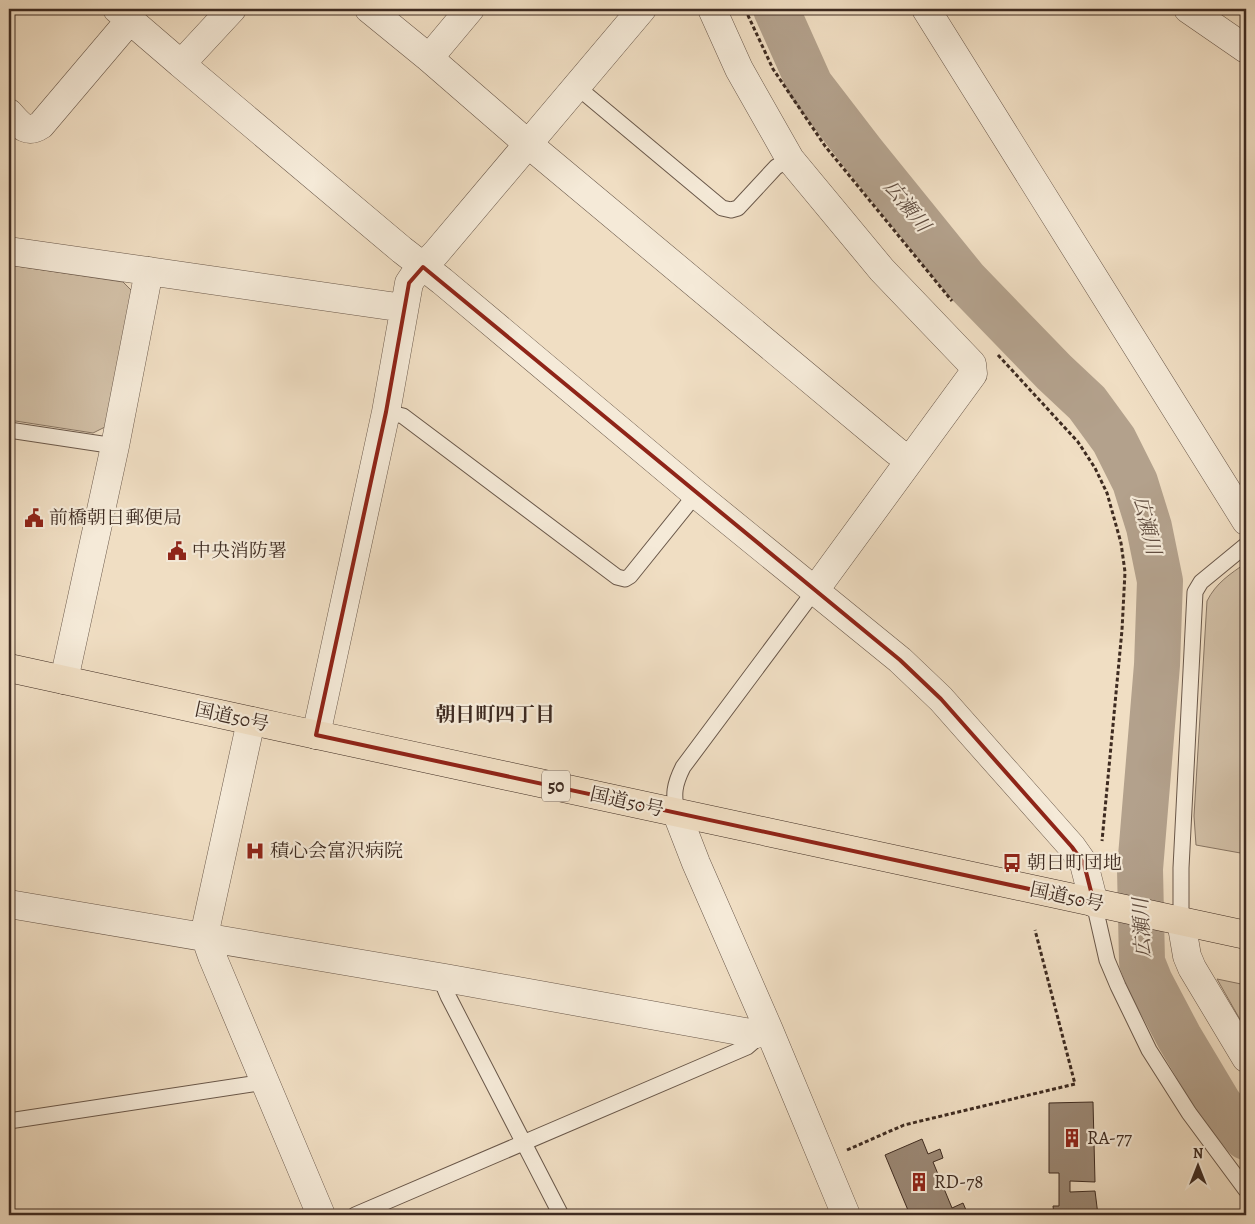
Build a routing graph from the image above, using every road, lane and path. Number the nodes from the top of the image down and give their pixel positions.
1 (232, 9) edge
2 (369, 9) edge
3 (470, 9) edge
4 (642, 9) edge
5 (712, 9) edge
6 (745, 9) edge
7 (926, 9) edge
8 (1188, 9) edge
9 (123, 15) edge
10 (1246, 49) edge
11 (429, 58) junction
12 (180, 64) junction
13 (576, 86) junction
14 (9, 113) edge
15 (527, 143) junction
16 (790, 159) junction
17 (9, 251) edge
18 (423, 267) junction
19 (149, 271) junction
20 (956, 306) dead end
21 (404, 308) junction
22 (994, 350) dead end
23 (386, 412) junction
24 (9, 430) edge
25 (115, 446) junction
26 (910, 460) junction
27 (696, 494) junction
28 (1246, 521) edge
29 (1246, 545) edge
30 (815, 590) junction
31 (9, 668) edge
32 (64, 680) junction
33 (251, 721) junction
34 (316, 735) junction
35 (677, 814) junction
36 (1101, 849) dead end
37 (9, 904) edge
38 (1099, 904) junction
39 (1177, 921) junction
40 (1034, 930) dead end
41 (1246, 935) edge
42 (205, 936) junction
43 (445, 978) junction
44 (762, 1032) junction
45 (1246, 1058) edge
46 (265, 1082) junction
47 (9, 1122) edge
48 (524, 1144) junction
49 (824, 1160) junction
50 (1246, 1190) edge
51 (321, 1215) edge
52 (355, 1215) edge
53 (561, 1215) edge
54 (846, 1215) edge

1 - 12 street
2 - 11 street
3 - 11 street
4 - 13 street
5 - 16 street
6 - 20 path
7 - 28 street
8 - 10 street
9 - 12 street
9 - 14 street
11 - 15 street
12 - 18 street
13 - 15 street
13 - 16 lane
15 - 18 street
15 - 26 street
16 - 26 street
17 - 19 street
18 - 21 street
18 - 27 street
19 - 21 street
19 - 25 street
21 - 23 street
22 - 36 path
23 - 27 lane
23 - 34 street
24 - 25 lane
25 - 32 street
26 - 30 street
27 - 30 street
29 - 39 lane
30 - 35 lane
30 - 38 street
31 - 32 highway, 国道50号 / 50
32 - 33 highway, 国道50号 / 50
33 - 34 highway, 国道50号 / 50
33 - 42 street
34 - 35 highway, 国道50号 / 50
35 - 38 highway, 国道50号 / 50
35 - 44 street
37 - 42 street
38 - 39 highway, 国道50号 / 50
38 - 50 lane
39 - 41 highway, 国道50号 / 50
39 - 45 street
40 - 49 path
42 - 43 street
42 - 46 street
43 - 44 street
43 - 48 lane
44 - 48 lane
44 - 49 street
46 - 47 lane
46 - 51 street
48 - 52 lane
48 - 53 lane
49 - 54 street

